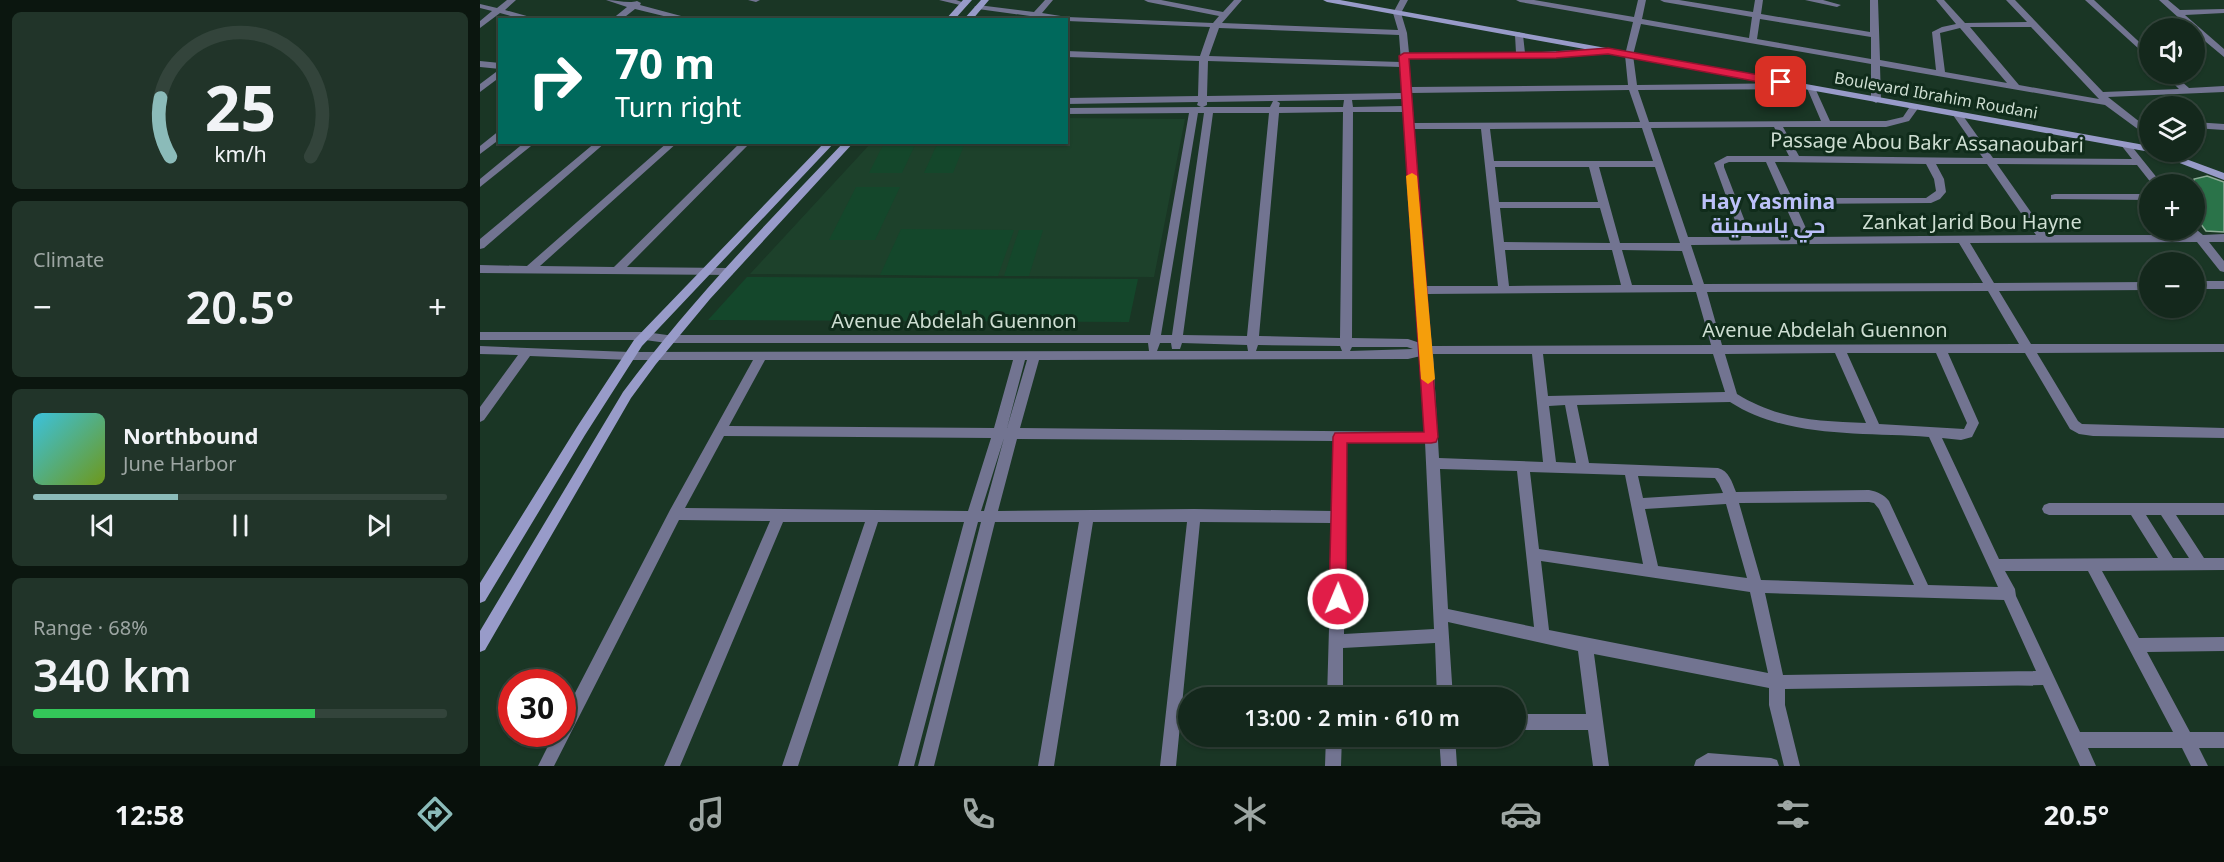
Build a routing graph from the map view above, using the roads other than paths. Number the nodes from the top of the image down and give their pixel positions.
1 (512, 0) edge
2 (610, 0) edge
3 (644, 0) edge
4 (943, 0) edge
5 (985, 0) edge
6 (1049, 0) edge
7 (1148, 0) edge
8 (1238, 0) edge
9 (1327, 0) edge
10 (1404, 0) edge
11 (1520, 0) edge
12 (1642, 0) edge
13 (1664, 0) edge
14 (1759, 0) edge
15 (1809, 0) edge
16 (1874, 0) edge
17 (1940, 0) edge
18 (2010, 0) edge
19 (2089, 0) edge
20 (2163, 0) edge
21 (966, 2) edge
22 (1837, 5) dead end
23 (480, 6) edge
24 (634, 6) junction
25 (978, 7) junction
26 (499, 10) junction
27 (2224, 11) edge
28 (1397, 13) junction
29 (2178, 13) junction
30 (1225, 15) junction
31 (1757, 16) junction
32 (529, 18) edge
33 (618, 18) edge
34 (684, 18) edge
35 (951, 18) edge
36 (969, 18) edge
37 (1033, 18) edge
38 (1068, 20) edge
39 (1637, 20) junction
40 (480, 25) edge
41 (2035, 25) junction
42 (1215, 26) junction
43 (1963, 26) junction
44 (1403, 33) junction
45 (1520, 35) junction
46 (1874, 35) junction
47 (1754, 40) junction
48 (2139, 47) edge
49 (1608, 51) junction
50 (1068, 54) edge
51 (2224, 54) edge
52 (1629, 55) junction
53 (1521, 56) junction
54 (1204, 57) junction
55 (1405, 60) junction
56 (1875, 61) junction
57 (480, 64) edge
58 (498, 66) edge
59 (1941, 73) junction
60 (480, 76) edge
61 (498, 76) edge
62 (2179, 84) edge
63 (1807, 87) junction
64 (2016, 87) junction
65 (1633, 88) junction
66 (480, 89) edge
67 (2224, 89) edge
68 (2187, 91) junction
69 (1276, 98) junction
70 (1407, 98) junction
71 (1202, 99) junction
72 (2106, 99) junction
73 (1876, 100) junction
74 (1068, 101) edge
75 (1348, 104) junction
76 (1914, 106) junction
77 (1275, 110) junction
78 (1068, 111) edge
79 (1201, 111) junction
80 (1958, 115) junction
81 (2128, 118) junction
82 (2139, 119) edge
83 (1485, 125) junction
84 (1646, 125) junction
85 (1777, 125) junction
86 (1827, 125) junction
87 (1408, 126) junction
88 (2139, 126) edge
89 (2205, 126) edge
90 (2224, 127) edge
91 (498, 136) edge
92 (530, 144) edge
93 (600, 144) edge
94 (672, 144) edge
95 (745, 144) edge
96 (829, 144) edge
97 (848, 144) edge
98 (2126, 145) junction
99 (2139, 147) edge
100 (480, 151) edge
101 (1769, 159) junction
102 (1795, 159) junction
103 (1929, 160) junction
104 (1989, 160) junction
105 (2139, 162) junction
106 (2191, 162) edge
107 (2201, 162) edge
108 (1488, 164) junction
109 (1593, 164) junction
110 (1657, 164) junction
111 (2224, 168) edge
112 (2149, 174) edge
113 (2224, 177) edge
114 (480, 184) edge
115 (2055, 197) dead end
116 (2139, 197) edge
117 (1788, 201) junction
118 (1493, 205) junction
119 (1604, 205) junction
120 (2205, 235) edge
121 (2139, 236) edge
122 (2224, 238) edge
123 (1962, 239) junction
124 (2044, 239) junction
125 (1748, 240) junction
126 (1806, 240) junction
127 (2202, 240) edge
128 (1686, 244) junction
129 (480, 245) edge
130 (1498, 246) junction
131 (1617, 247) junction
132 (2224, 268) edge
133 (480, 269) edge
134 (529, 270) junction
135 (616, 271) junction
136 (709, 272) junction
137 (729, 272) junction
138 (2205, 285) edge
139 (2224, 285) edge
140 (2139, 286) edge
141 (1700, 288) junction
142 (1991, 288) junction
143 (1628, 289) junction
144 (1420, 290) junction
145 (1504, 290) junction
146 (480, 336) edge
147 (645, 336) junction
148 (667, 339) junction
149 (1176, 339) junction
150 (1154, 341) junction
151 (1252, 341) junction
152 (1345, 342) junction
153 (1940, 348) junction
154 (2027, 348) junction
155 (2224, 348) edge
156 (1537, 349) junction
157 (1719, 349) junction
158 (1839, 349) junction
159 (1427, 350) junction
160 (480, 351) edge
161 (527, 351) junction
162 (1346, 355) junction
163 (629, 356) junction
164 (654, 356) junction
165 (760, 356) junction
166 (1027, 356) junction
167 (1152, 356) junction
168 (1176, 356) junction
169 (1251, 356) junction
170 (1732, 397) junction
171 (1544, 401) junction
172 (1570, 402) junction
173 (480, 417) edge
174 (1875, 429) junction
175 (720, 431) junction
176 (1933, 432) junction
177 (2224, 433) edge
178 (1006, 434) junction
179 (1340, 437) junction
180 (1431, 437) junction
181 (1432, 463) junction
182 (1523, 465) junction
183 (1550, 466) junction
184 (1583, 467) junction
185 (1630, 469) junction
186 (1731, 498) junction
187 (1638, 504) junction
188 (2049, 508) dead end
189 (2135, 508) junction
190 (2224, 508) edge
191 (2165, 509) junction
192 (675, 514) junction
193 (973, 515) junction
194 (990, 515) junction
195 (1087, 515) junction
196 (1194, 515) junction
197 (779, 516) junction
198 (1339, 517) junction
199 (873, 518) junction
200 (1533, 554) junction
201 (2169, 564) junction
202 (2200, 564) junction
203 (2224, 564) edge
204 (1995, 565) junction
205 (2092, 565) junction
206 (1652, 573) junction
207 (1756, 586) junction
208 (1924, 591) junction
209 (2010, 594) junction
210 (480, 596) edge
211 (1440, 614) junction
212 (1542, 635) junction
213 (1442, 636) junction
214 (1337, 640) junction
215 (2224, 644) edge
216 (480, 645) edge
217 (1585, 645) junction
218 (2136, 645) junction
219 (2048, 678) junction
220 (1777, 682) junction
221 (1335, 687) edge
222 (1444, 687) edge
223 (946, 690) junction
224 (926, 691) junction
225 (1526, 722) edge
226 (1595, 722) junction
227 (2077, 740) junction
228 (2186, 740) junction
229 (2224, 740) edge
230 (1334, 747) edge
231 (1448, 747) edge
232 (546, 766) edge
233 (672, 766) edge
234 (790, 766) edge
235 (906, 766) edge
236 (926, 766) edge
237 (1046, 766) edge
238 (1168, 766) edge
239 (1333, 766) edge
240 (1449, 766) edge
241 (1601, 766) edge
242 (1702, 766) edge
243 (1771, 766) edge
244 (1792, 766) edge
245 (2088, 766) edge
246 (2200, 766) edge

1 - 26 street
2 - 24 street
3 - 24 street
4 - 21 street
5 - 25 main road
6 - 37 street
7 - 30 street
8 - 30 street
9 - 28 main road, Boulevard Ibrahim Roudani
10 - 28 street
11 - 39 street
12 - 39 street
13 - 31 street
14 - 31 street
15 - 22 street
16 - 46 street
17 - 43 street
18 - 41 street
19 - 48 street
20 - 29 street
21 - 35 main road
23 - 26 street
24 - 33 street
24 - 34 street
25 - 36 main road
25 - 37 street
26 - 32 street
26 - 40 street
27 - 29 street
28 - 44 street
28 - 45 main road, Boulevard Ibrahim Roudani
29 - 51 street
30 - 42 street
31 - 46 street
31 - 47 street
38 - 42 street
39 - 47 street
39 - 52 street
41 - 43 street
41 - 72 street
42 - 44 street
42 - 54 street
43 - 59 street
43 - 64 street
44 - 55 street
45 - 49 main road, Boulevard Ibrahim Roudani
45 - 53 street
46 - 56 street
47 - 56 street
49 - 52 main road, Boulevard Ibrahim Roudani
49 - 53 street
50 - 54 street
52 - 63 main road, Boulevard Ibrahim Roudani
52 - 65 street
53 - 55 street
54 - 55 street
54 - 71 street
55 - 70 street
56 - 59 street
56 - 73 street
57 - 58 street
59 - 64 street
60 - 61 street
61 - 66 street
62 - 68 street
63 - 65 street
63 - 73 main road, Boulevard Ibrahim Roudani
63 - 86 street
64 - 72 street
65 - 70 street
65 - 84 street
67 - 68 street
68 - 72 street
69 - 71 street
69 - 75 street
69 - 77 street
70 - 75 street
70 - 87 street
71 - 74 street
71 - 79 street
72 - 81 street
73 - 76 main road, Boulevard Ibrahim Roudani
75 - 77 street
75 - 152 street
76 - 80 main road, Boulevard Ibrahim Roudani
76 - 86 street
77 - 79 street
77 - 151 street
78 - 79 street
79 - 149 street
79 - 150 street
80 - 98 main road, Boulevard Ibrahim Roudani
80 - 104 street
81 - 82 street
81 - 88 street
83 - 84 street
83 - 87 street
83 - 108 street
84 - 85 street
84 - 110 street
85 - 86 street
85 - 102 street
87 - 144 street
89 - 90 street
91 - 100 street
92 - 114 street
93 - 129 street
94 - 134 street
95 - 135 street
96 - 136 main road
97 - 137 main road
98 - 99 main road, Boulevard Ibrahim Roudani
98 - 105 street
101 - 102 street, Passage Abou Bakr Assanaoubari
101 - 117 street
101 - 125 street, Passage Abou Bakr Assanaoubari
102 - 103 street, Passage Abou Bakr Assanaoubari
103 - 104 street, Passage Abou Bakr Assanaoubari
103 - 117 street
104 - 105 street, Passage Abou Bakr Assanaoubari
104 - 124 street
105 - 112 street
106 - 113 main road
107 - 111 main road
108 - 109 street
108 - 118 street
109 - 110 street
109 - 119 street
110 - 128 street
115 - 116 street
117 - 126 street
118 - 119 street
118 - 130 street
119 - 131 street
120 - 122 street, Zankat Jarid Bou Hayne
121 - 124 street, Zankat Jarid Bou Hayne
123 - 124 street, Zankat Jarid Bou Hayne
123 - 126 street, Zankat Jarid Bou Hayne
123 - 142 street
125 - 126 street, Zankat Jarid Bou Hayne
125 - 128 street, Zankat Jarid Bou Hayne
127 - 132 street
128 - 131 street, Zankat Jarid Bou Hayne
128 - 141 street
130 - 131 street, Zankat Jarid Bou Hayne
130 - 145 street
131 - 143 street
133 - 134 street
134 - 135 street
135 - 136 street
136 - 137 street
136 - 147 main road
137 - 148 main road
138 - 139 street
140 - 142 street
141 - 142 street
141 - 143 street
141 - 157 street
142 - 154 street
143 - 145 street
144 - 145 street
144 - 159 street
146 - 147 street, Avenue Abdelah Guennon
147 - 148 street, Avenue Abdelah Guennon
147 - 163 main road
148 - 150 street, Avenue Abdelah Guennon
148 - 164 main road
149 - 150 street, Avenue Abdelah Guennon
149 - 151 street, Avenue Abdelah Guennon
149 - 168 street
150 - 167 street
151 - 152 street, Avenue Abdelah Guennon
151 - 169 street
152 - 159 street, Avenue Abdelah Guennon
152 - 162 street
153 - 154 street, Avenue Abdelah Guennon
153 - 158 street, Avenue Abdelah Guennon
153 - 176 street
154 - 155 street, Avenue Abdelah Guennon
154 - 177 street
156 - 157 street, Avenue Abdelah Guennon
156 - 159 street, Avenue Abdelah Guennon
156 - 171 street
157 - 158 street, Avenue Abdelah Guennon
157 - 170 street
158 - 174 street
159 - 162 street, Avenue Abdelah Guennon
159 - 180 street
160 - 161 street, Avenue Abdelah Guennon
161 - 163 street, Avenue Abdelah Guennon
161 - 173 street
162 - 169 street, Avenue Abdelah Guennon
163 - 164 street, Avenue Abdelah Guennon
163 - 210 main road
164 - 165 street, Avenue Abdelah Guennon
164 - 216 main road
165 - 166 street, Avenue Abdelah Guennon
165 - 175 street
166 - 167 street, Avenue Abdelah Guennon
166 - 178 street
167 - 168 street, Avenue Abdelah Guennon
168 - 169 street, Avenue Abdelah Guennon
170 - 172 street
170 - 174 street
171 - 172 street
171 - 183 street
172 - 184 street
174 - 176 street
175 - 178 street
175 - 192 street
176 - 204 street
178 - 179 street
178 - 193 street
178 - 194 street
179 - 180 street
179 - 198 street
180 - 181 street
181 - 182 street
181 - 211 street
182 - 183 street
182 - 200 street
183 - 184 street
184 - 185 street
185 - 186 street
185 - 187 street
186 - 187 street
186 - 207 street
186 - 208 street
187 - 206 street
188 - 189 street
189 - 191 street
189 - 201 street
190 - 191 street
191 - 202 street
192 - 197 street
192 - 232 street
193 - 194 street
193 - 199 street
193 - 224 street
194 - 195 street
194 - 223 street
195 - 196 street
195 - 237 street
196 - 198 street
196 - 238 street
197 - 199 street
197 - 233 street
198 - 214 street
199 - 234 street
200 - 206 street
200 - 212 street
201 - 202 street
201 - 205 street
202 - 203 street
204 - 205 street
204 - 209 street
205 - 218 street
206 - 207 street
207 - 208 street
207 - 220 street
208 - 209 street
209 - 219 street
211 - 212 street
211 - 213 street
212 - 217 street
213 - 214 street
213 - 222 street
214 - 221 street
215 - 218 street
217 - 220 street
217 - 226 street
218 - 228 street
219 - 220 street
219 - 227 street
220 - 244 street
223 - 224 street
223 - 236 street
224 - 235 street
225 - 226 street
226 - 241 street
227 - 228 street
227 - 245 street
228 - 229 street
228 - 246 street
230 - 239 street
231 - 240 street
242 - 243 street

